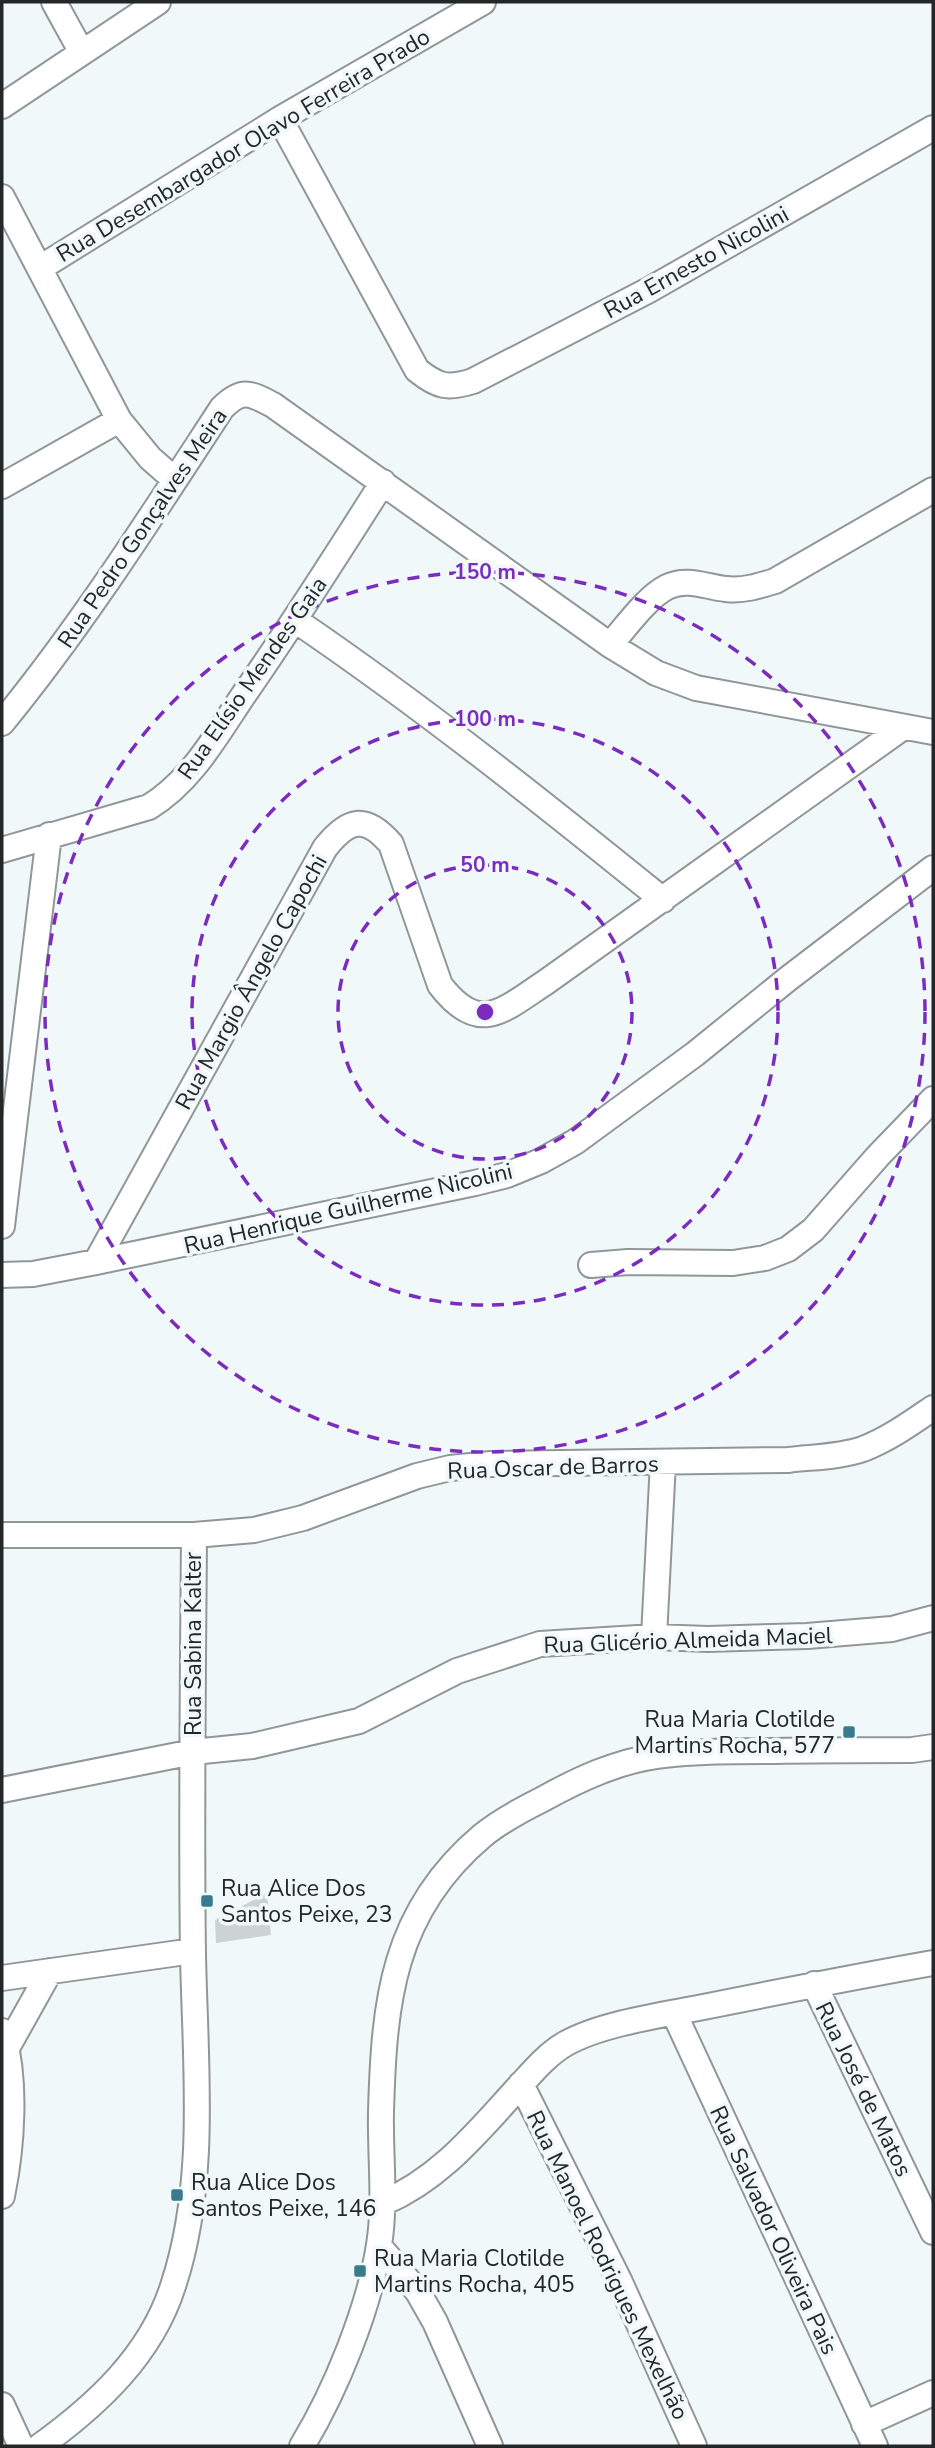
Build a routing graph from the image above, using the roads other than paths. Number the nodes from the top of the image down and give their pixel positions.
1 (54, 2) edge
2 (158, 2) edge
3 (483, 2) edge
4 (81, 51) junction
5 (2, 106) edge
6 (280, 119) junction
7 (933, 128) edge
8 (2, 197) edge
9 (40, 268) junction
10 (119, 420) junction
11 (175, 480) junction
12 (383, 482) junction
13 (2, 486) edge
14 (933, 490) edge
15 (295, 620) junction
16 (610, 645) junction
17 (2, 723) edge
18 (902, 728) junction
19 (933, 733) edge
20 (49, 835) junction
21 (2, 850) edge
22 (933, 868) edge
23 (663, 900) junction
24 (9, 1099) edge
25 (933, 1099) edge
26 (2, 1226) edge
27 (96, 1262) junction
28 (591, 1265) dead end
29 (2, 1275) edge
30 (933, 1408) edge
31 (663, 1462) junction
32 (2, 1535) edge
33 (194, 1535) junction
34 (933, 1618) edge
35 (654, 1637) junction
36 (933, 1747) edge
37 (193, 1752) junction
38 (2, 1790) edge
39 (193, 1951) junction
40 (933, 1963) edge
41 (50, 1970) junction
42 (2, 1978) edge
43 (814, 1984) junction
44 (674, 2013) junction
45 (4, 2039) edge
46 (522, 2084) junction
47 (2, 2196) edge
48 (383, 2203) junction
49 (933, 2232) edge
50 (379, 2246) junction
51 (933, 2393) edge
52 (2, 2405) edge
53 (870, 2435) edge
54 (21, 2446) edge
55 (40, 2446) edge
56 (302, 2446) edge
57 (490, 2446) edge
58 (694, 2446) edge

1 - 4 street
2 - 4 street
3 - 6 street, Rua Desembargador Olavo Ferreira Prado
4 - 5 street
6 - 7 street, Rua Ernesto Nicolini
6 - 9 street, Rua Desembargador Olavo Ferreira Prado
8 - 9 street
9 - 10 street
10 - 11 street
10 - 13 street
11 - 12 street, Rua Pedro Gonçalves Meira
11 - 17 street, Rua Pedro Gonçalves Meira
12 - 15 street, Rua Elísio Mendes Gaia
12 - 16 street, Rua Pedro Gonçalves Meira
14 - 16 street
15 - 20 street, Rua Elísio Mendes Gaia
15 - 23 street
16 - 18 street, Rua Pedro Gonçalves Meira
18 - 19 street, Rua Pedro Gonçalves Meira
18 - 23 street, Rua Margio Ângelo Capochi
20 - 21 street, Rua Elísio Mendes Gaia
20 - 24 street
22 - 27 street, Rua Henrique Guilherme Nicolini
23 - 27 street, Rua Margio Ângelo Capochi
24 - 26 street
25 - 28 street
27 - 29 street, Rua Henrique Guilherme Nicolini
30 - 31 street, Rua Oscar de Barros
31 - 33 street, Rua Oscar de Barros
31 - 35 street
32 - 33 street, Rua Oscar de Barros
33 - 37 street, Rua Sabina Kalter
34 - 35 street, Rua Glicério Almeida Maciel
35 - 37 street, Rua Glicério Almeida Maciel
36 - 48 street
37 - 38 street, Rua Glicério Almeida Maciel
37 - 39 street, Rua Sabina Kalter
39 - 41 street
39 - 55 street, Rua Sabina Kalter
40 - 43 street
41 - 42 street
41 - 45 street
43 - 44 street
43 - 49 street, Rua José de Matos
44 - 46 street
44 - 53 street, Rua Salvador Oliveira Pais
45 - 47 street
46 - 48 street
46 - 58 street, Rua Manoel Rodrigues Mexelhão
48 - 50 street
50 - 56 street
50 - 57 street
51 - 53 street
52 - 54 street

